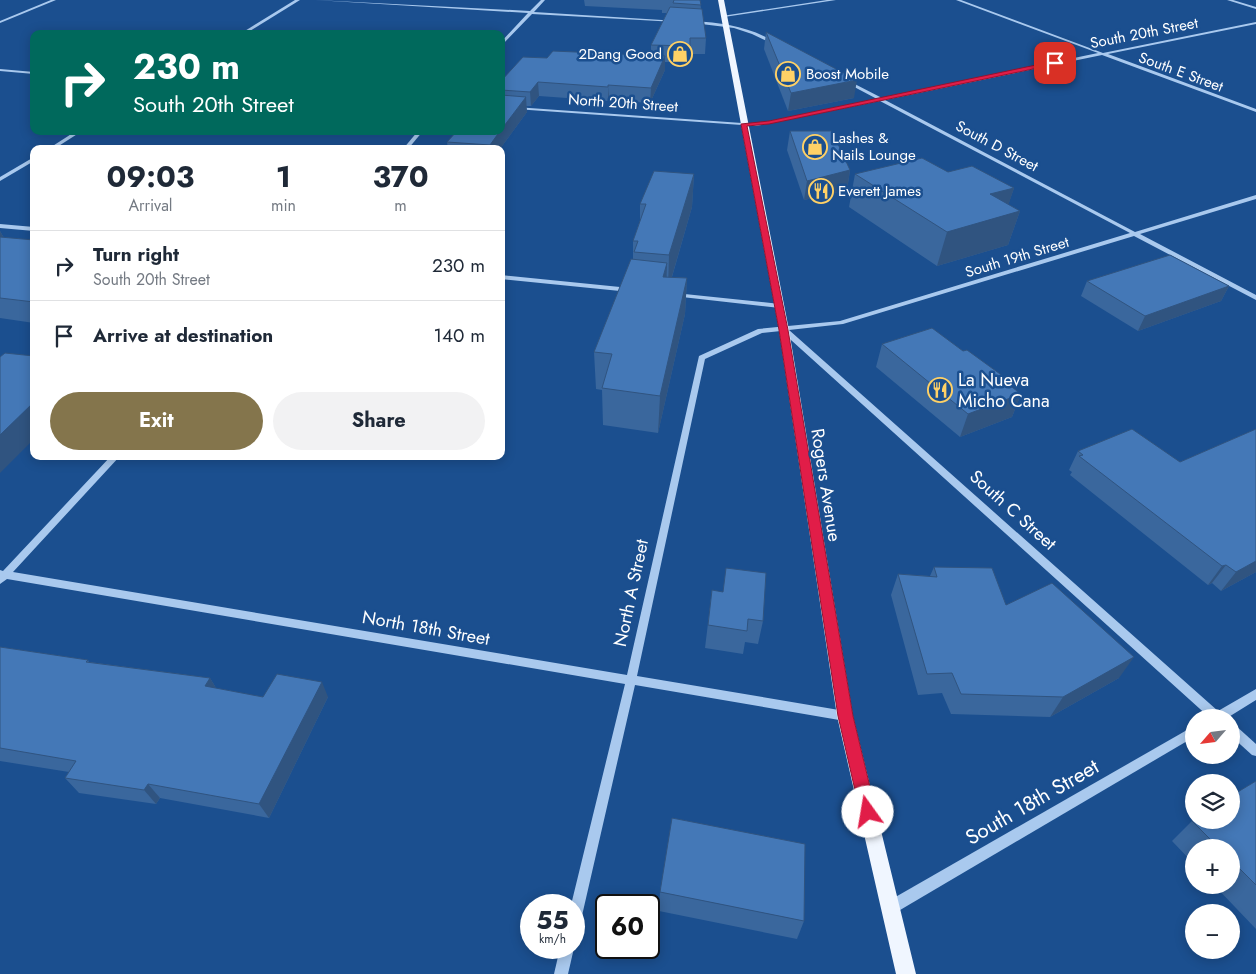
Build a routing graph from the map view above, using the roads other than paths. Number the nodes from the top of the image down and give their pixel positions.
1 (54, 0) edge
2 (298, 0) edge
3 (317, 0) edge
4 (543, 0) edge
5 (720, 0) edge
6 (834, 0) edge
7 (958, 0) edge
8 (1229, 0) edge
9 (1256, 8) edge
10 (532, 12) junction
11 (724, 20) junction
12 (683, 21) edge
13 (0, 22) edge
14 (693, 22) edge
15 (1256, 23) edge
16 (249, 30) edge
17 (505, 41) edge
18 (782, 47) edge
19 (1102, 54) junction
20 (0, 70) edge
21 (30, 73) edge
22 (840, 78) edge
23 (882, 100) junction
24 (505, 107) edge
25 (1256, 111) edge
26 (744, 124) junction
27 (73, 135) edge
28 (417, 135) edge
29 (57, 145) edge
30 (409, 145) edge
31 (30, 161) edge
32 (0, 179) edge
33 (1256, 197) edge
34 (0, 226) edge
35 (30, 230) edge
36 (1135, 234) junction
37 (505, 277) edge
38 (637, 291) edge
39 (666, 294) edge
40 (1256, 298) edge
41 (780, 306) junction
42 (784, 330) junction
43 (112, 460) edge
44 (2, 576) edge
45 (631, 680) junction
46 (1256, 694) edge
47 (1209, 709) edge
48 (1231, 709) edge
49 (846, 716) junction
50 (1185, 736) edge
51 (1240, 737) edge
52 (1256, 751) edge
53 (580, 894) edge
54 (890, 908) junction
55 (564, 959) edge
56 (561, 974) edge
57 (906, 974) edge

1 - 13 street
2 - 16 street
3 - 10 street
4 - 10 street
5 - 11 main road, Rogers Avenue
6 - 11 street
7 - 19 street, South E Street
8 - 9 street
10 - 12 street
10 - 17 street
11 - 14 street
11 - 18 street
11 - 26 main road, Rogers Avenue
15 - 19 street, South 20th Street
19 - 23 street, South 20th Street
19 - 25 street, South E Street
20 - 21 street
22 - 23 street, South D Street
23 - 26 street, South 20th Street
23 - 36 street, South D Street
24 - 26 street, North 20th Street
26 - 41 main road, Rogers Avenue
27 - 29 street
28 - 30 street
31 - 32 street
33 - 36 street, South 19th Street
34 - 35 street
36 - 40 street, South D Street
36 - 42 street, South 19th Street
37 - 38 street
39 - 41 street
41 - 42 main road, Rogers Avenue
42 - 45 street, North A Street
42 - 47 street, South C Street
42 - 49 main road, Rogers Avenue
43 - 44 street
44 - 45 street, North 18th Street
45 - 49 street, North 18th Street
45 - 53 street, North A Street
46 - 48 street
49 - 54 main road, Rogers Avenue
50 - 54 street, South 18th Street
51 - 52 street
54 - 57 main road, Rogers Avenue
55 - 56 street

